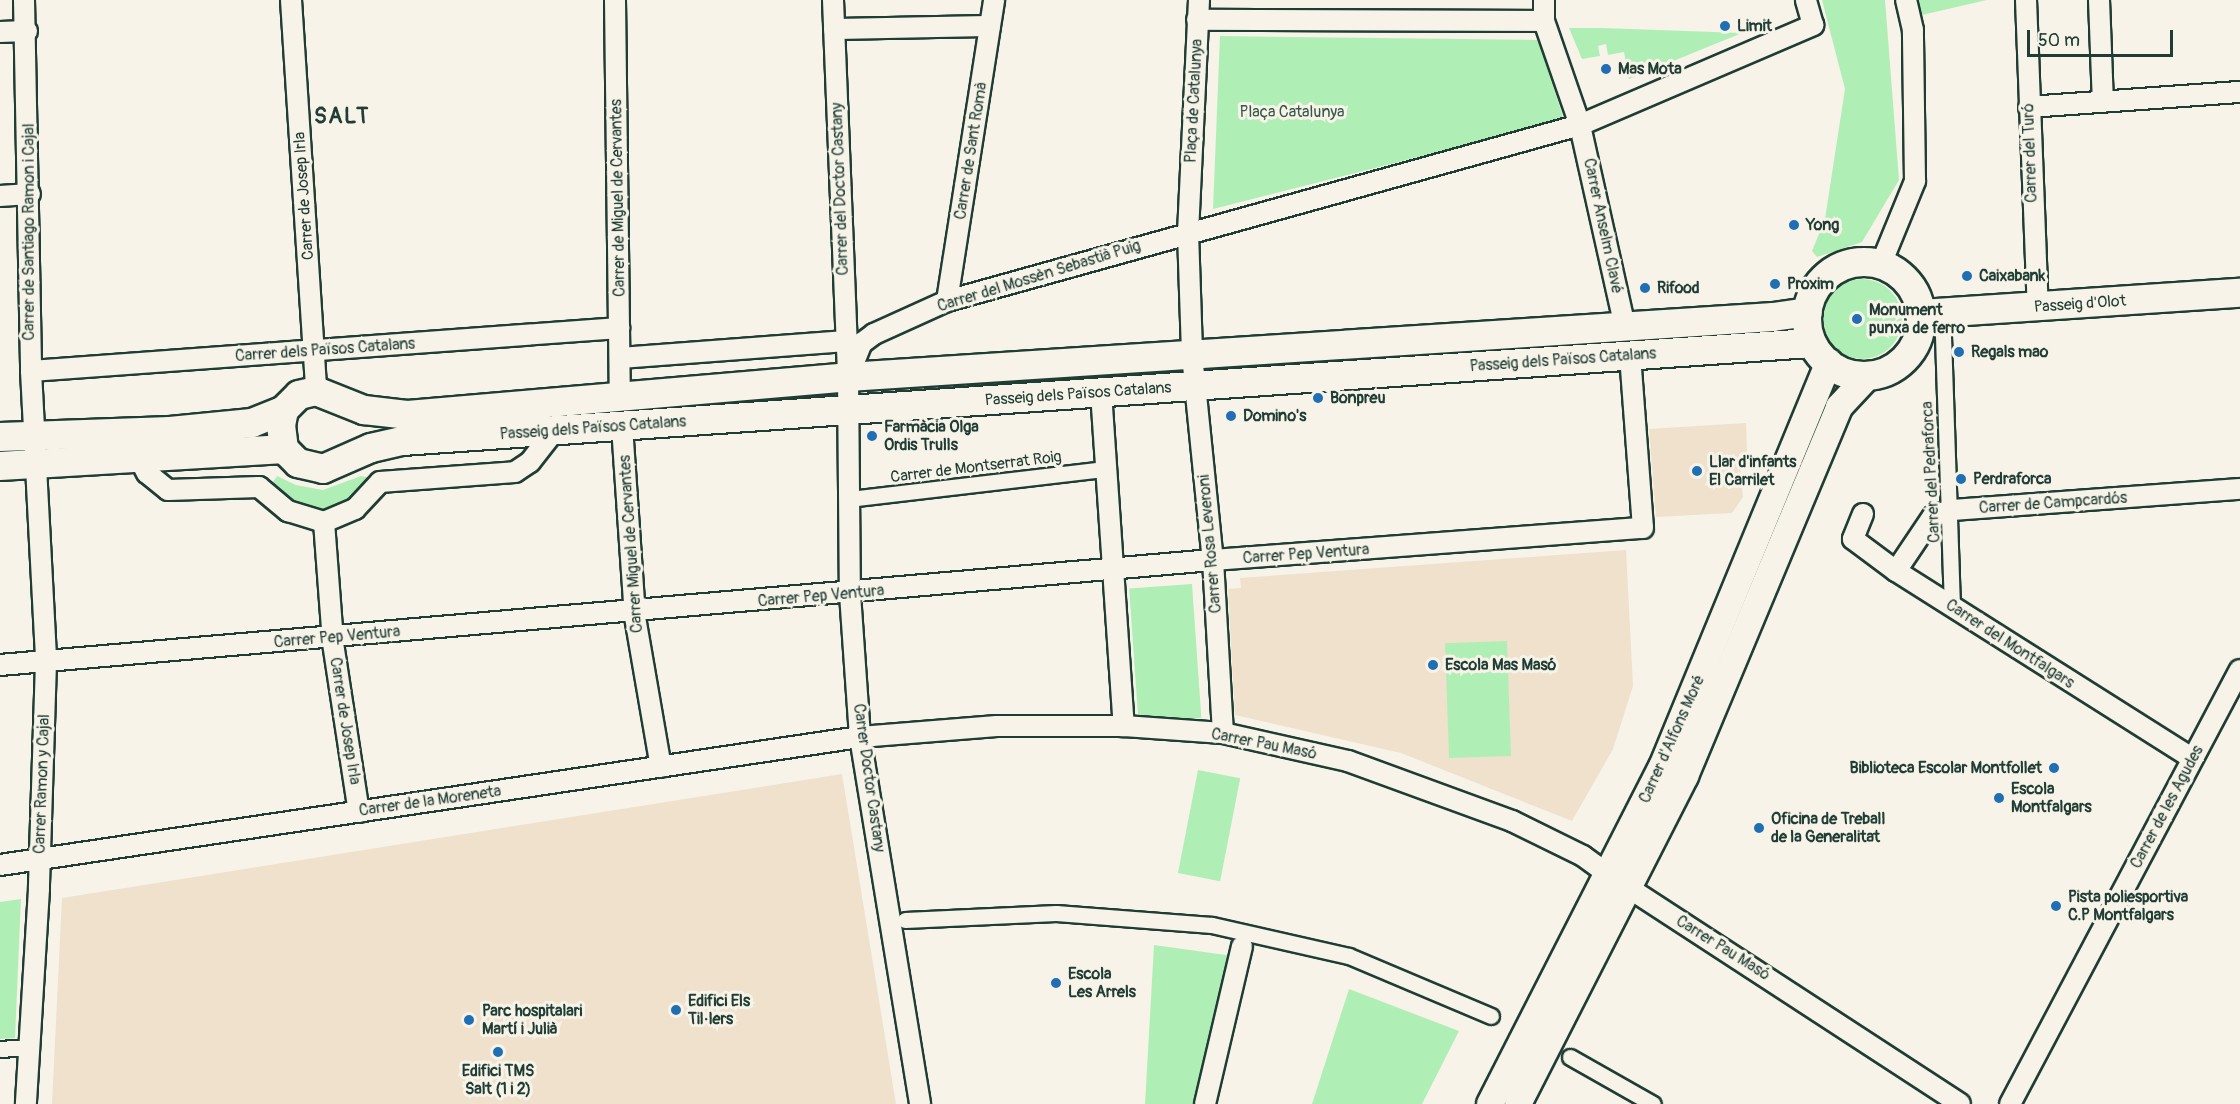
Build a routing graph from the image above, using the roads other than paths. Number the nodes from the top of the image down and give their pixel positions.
1 (24, 0) edge
2 (291, 0) edge
3 (615, 0) edge
4 (833, 0) edge
5 (994, 0) edge
6 (1198, 0) edge
7 (1544, 0) edge
8 (1806, 0) edge
9 (1906, 0) edge
10 (2026, 0) edge
11 (2099, 0) edge
12 (1197, 20) junction
13 (1544, 21) junction
14 (990, 26) junction
15 (834, 28) junction
16 (0, 32) edge
17 (27, 32) junction
18 (2240, 92) edge
19 (2103, 102) junction
20 (2029, 107) junction
21 (1580, 125) junction
22 (30, 194) junction
23 (0, 195) edge
24 (1188, 232) junction
25 (1881, 264) junction
26 (2240, 294) edge
27 (947, 301) junction
28 (2038, 307) junction
29 (1808, 312) junction
30 (1920, 314) junction
31 (1625, 327) junction
32 (619, 328) junction
33 (1943, 336) dead end
34 (846, 341) junction
35 (314, 352) junction
36 (1821, 352) junction
37 (1192, 355) junction
38 (1630, 356) junction
39 (620, 358) junction
40 (30, 371) junction
41 (1869, 375) junction
42 (848, 377) junction
43 (1195, 386) junction
44 (316, 391) junction
45 (1101, 392) junction
46 (620, 396) junction
47 (344, 404) junction
48 (284, 410) junction
49 (848, 410) junction
50 (622, 426) junction
51 (554, 431) junction
52 (34, 436) junction
53 (0, 437) edge
54 (284, 449) junction
55 (346, 457) junction
56 (140, 460) junction
57 (34, 465) junction
58 (0, 466) edge
59 (1106, 470) junction
60 (2240, 489) edge
61 (849, 500) junction
62 (1952, 510) junction
63 (1863, 514) dead end
64 (324, 522) junction
65 (1213, 560) junction
66 (1112, 570) junction
67 (1896, 571) junction
68 (850, 594) junction
69 (1952, 607) junction
70 (635, 611) junction
71 (332, 640) junction
72 (46, 662) junction
73 (0, 665) edge
74 (2240, 670) edge
75 (2234, 695) edge
76 (1124, 726) junction
77 (1223, 733) junction
78 (860, 737) junction
79 (2192, 759) junction
80 (661, 767) junction
81 (359, 812) junction
82 (40, 860) junction
83 (0, 865) edge
84 (1608, 874) junction
85 (1629, 888) junction
86 (904, 920) dead end
87 (1242, 946) dead end
88 (1491, 1016) dead end
89 (29, 1047) junction
90 (0, 1049) edge
91 (1570, 1057) dead end
92 (26, 1104) edge
93 (920, 1104) edge
94 (1205, 1104) edge
95 (1490, 1104) edge
96 (1518, 1104) edge
97 (1653, 1104) edge
98 (1960, 1104) edge
99 (2010, 1104) edge

1 - 17 street, Carrer de Santiago Ramon i Cajal
2 - 35 street, Carrer de Josep Irla
3 - 32 street, Carrer de Miguel de Cervantes
4 - 15 street, Carrer del Doctor Castany
5 - 14 street, Carrer de Sant Romà
6 - 12 street
7 - 13 street
8 - 21 street
9 - 25 street
10 - 20 street, Carrer del Turó
11 - 19 street
12 - 13 street, Plaça de Catalunya
12 - 24 street, Plaça de Catalunya
13 - 21 street
14 - 15 street
14 - 27 street, Carrer de Sant Romà
15 - 34 street, Carrer del Doctor Castany
16 - 17 street
17 - 22 street, Carrer de Santiago Ramon i Cajal
18 - 19 street
19 - 20 street
20 - 28 street, Carrer del Turó
21 - 24 street
21 - 31 street, Carrer Anselm Clavé
22 - 23 street
22 - 40 street, Carrer de Santiago Ramon i Cajal
24 - 27 street, Carrer del Mossèn Sebastià Puig
24 - 37 street
25 - 29 main road
25 - 30 main road
26 - 28 main road, Passeig d'Olot
27 - 42 street, Carrer del Mossèn Sebastià Puig
28 - 30 main road, Passeig d'Olot
29 - 31 main road
29 - 36 main road
30 - 41 main road
31 - 37 main road
32 - 35 street, Carrer dels Països Catalans
32 - 39 street, Carrer de Miguel de Cervantes
33 - 62 street, Carrer del Pedraforca
34 - 39 street
34 - 42 street, Carrer del Doctor Castany
35 - 40 street, Carrer dels Països Catalans
35 - 44 street, Carrer de Josep Irla
36 - 38 main road, Passeig dels Països Catalans
36 - 41 main road
36 - 84 street, Carrer d'Alfons Moré
37 - 42 main road
37 - 43 street, Carrer Rosa Leveroni
38 - 43 main road, Passeig dels Països Catalans
38 - 65 street, Carrer Pep Ventura
39 - 46 street, Carrer de Miguel de Cervantes
40 - 52 street, Carrer de Santiago Ramon i Cajal
41 - 85 street, Carrer d'Alfons Moré
42 - 46 main road
42 - 49 street, Carrer Doctor Castany
43 - 45 main road, Passeig dels Països Catalans
43 - 65 street, Carrer Rosa Leveroni
44 - 47 main road
44 - 48 main road
45 - 49 main road, Passeig dels Països Catalans
45 - 59 street
46 - 47 main road
47 - 55 main road
48 - 52 main road
48 - 54 main road
49 - 50 main road, Passeig dels Països Catalans
49 - 61 street, Carrer Doctor Castany
50 - 51 main road, Passeig dels Països Catalans
50 - 70 street, Carrer Miguel de Cervantes
51 - 55 main road, Passeig dels Països Catalans
51 - 64 street
52 - 53 main road
52 - 57 street, Carrer de Santiago Ramon i Cajal
54 - 55 main road, Passeig dels Països Catalans
54 - 56 main road
56 - 57 main road
56 - 64 street
57 - 58 main road
57 - 72 street, Carrer Ramon y Cajal
59 - 61 street, Carrer de Montserrat Roig
59 - 66 street
60 - 62 street, Carrer de Campcardós
61 - 68 street, Carrer Doctor Castany
62 - 67 street, Carrer de Campcardós
62 - 69 street, Carrer del Pedraforca
63 - 67 street, Carrer del Montfalgars
64 - 71 street, Carrer de Josep Irla
65 - 66 street, Carrer Pep Ventura
65 - 77 street, Carrer Rosa Leveroni
66 - 68 street, Carrer Pep Ventura
66 - 76 street
67 - 69 street, Carrer del Montfalgars
68 - 70 street, Carrer Pep Ventura
68 - 78 street, Carrer Doctor Castany
69 - 79 street, Carrer del Montfalgars
70 - 71 street, Carrer Pep Ventura
70 - 80 street, Carrer Miguel de Cervantes
71 - 72 street, Carrer Pep Ventura
71 - 81 street, Carrer de Josep Irla
72 - 73 street, Carrer Pep Ventura
72 - 82 street, Carrer Ramon y Cajal
74 - 75 street, Carrer de les Agudes
75 - 79 street, Carrer de les Agudes
76 - 77 street, Carrer Pau Masó
76 - 78 street, Carrer Pau Masó
77 - 84 street, Carrer Pau Masó
78 - 80 street, Carrer de la Moreneta
78 - 93 street, Carrer Doctor Castany
79 - 99 street, Carrer de les Agudes
80 - 81 street, Carrer de la Moreneta
81 - 82 street, Carrer de la Moreneta
82 - 83 street, Carrer de la Moreneta
82 - 89 street, Carrer Ramon y Cajal
84 - 95 street, Carrer d'Alfons Moré
85 - 96 street, Carrer d'Alfons Moré
85 - 98 street, Carrer Pau Masó
86 - 88 street
87 - 94 street
89 - 90 street
89 - 92 street, Carrer Ramon y Cajal
91 - 97 street

